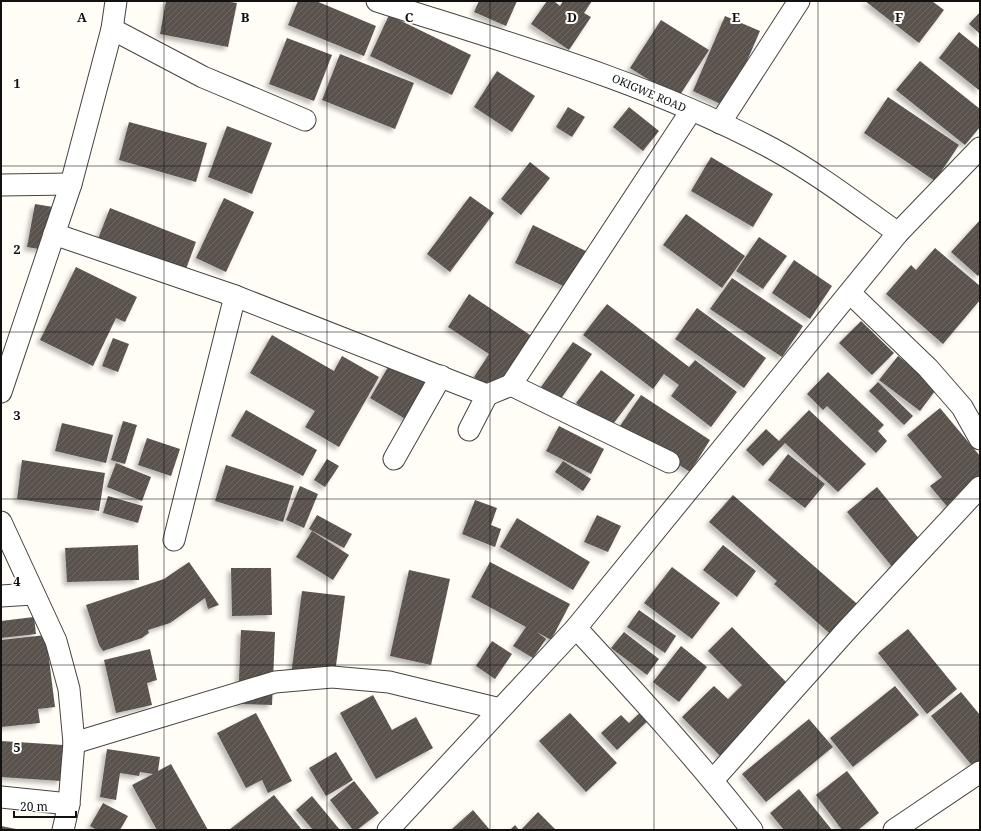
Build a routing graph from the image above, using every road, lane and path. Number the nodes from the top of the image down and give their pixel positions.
1 (116, 1) edge
2 (377, 1) edge
3 (799, 1) edge
4 (112, 29) junction
5 (692, 111) junction
6 (304, 120) dead end
7 (720, 123) junction
8 (980, 148) edge
9 (71, 184) junction
10 (1, 185) edge
11 (898, 233) junction
12 (54, 234) junction
13 (850, 293) junction
14 (235, 296) junction
15 (441, 376) junction
16 (511, 385) junction
17 (1, 392) edge
18 (487, 395) junction
19 (469, 430) dead end
20 (980, 439) edge
21 (394, 459) dead end
22 (668, 462) dead end
23 (980, 487) edge
24 (1, 522) edge
25 (174, 540) dead end
26 (34, 594) junction
27 (1, 596) edge
28 (576, 628) junction
29 (500, 709) junction
30 (74, 744) junction
31 (980, 772) edge
32 (713, 780) junction
33 (1, 797) edge
34 (69, 804) junction
35 (63, 830) edge
36 (388, 830) edge
37 (752, 830) edge
38 (894, 830) edge

1 - 4 street
2 - 5 street, OKIGWE ROAD
3 - 7 street
4 - 6 street
4 - 9 street
5 - 7 street, OKIGWE ROAD
5 - 16 street
7 - 11 street, OKIGWE ROAD
8 - 11 street
9 - 10 street
9 - 12 street
11 - 13 street
12 - 14 street
12 - 17 street
13 - 20 street
13 - 28 street
14 - 15 street
14 - 25 street
15 - 18 street
15 - 21 street
16 - 18 street
16 - 22 street
18 - 19 street
23 - 32 street
24 - 26 street
26 - 27 street
26 - 30 street
28 - 29 street
28 - 32 street
29 - 30 street
29 - 36 street
30 - 34 street
31 - 38 street
32 - 37 street
33 - 34 street
34 - 35 street

